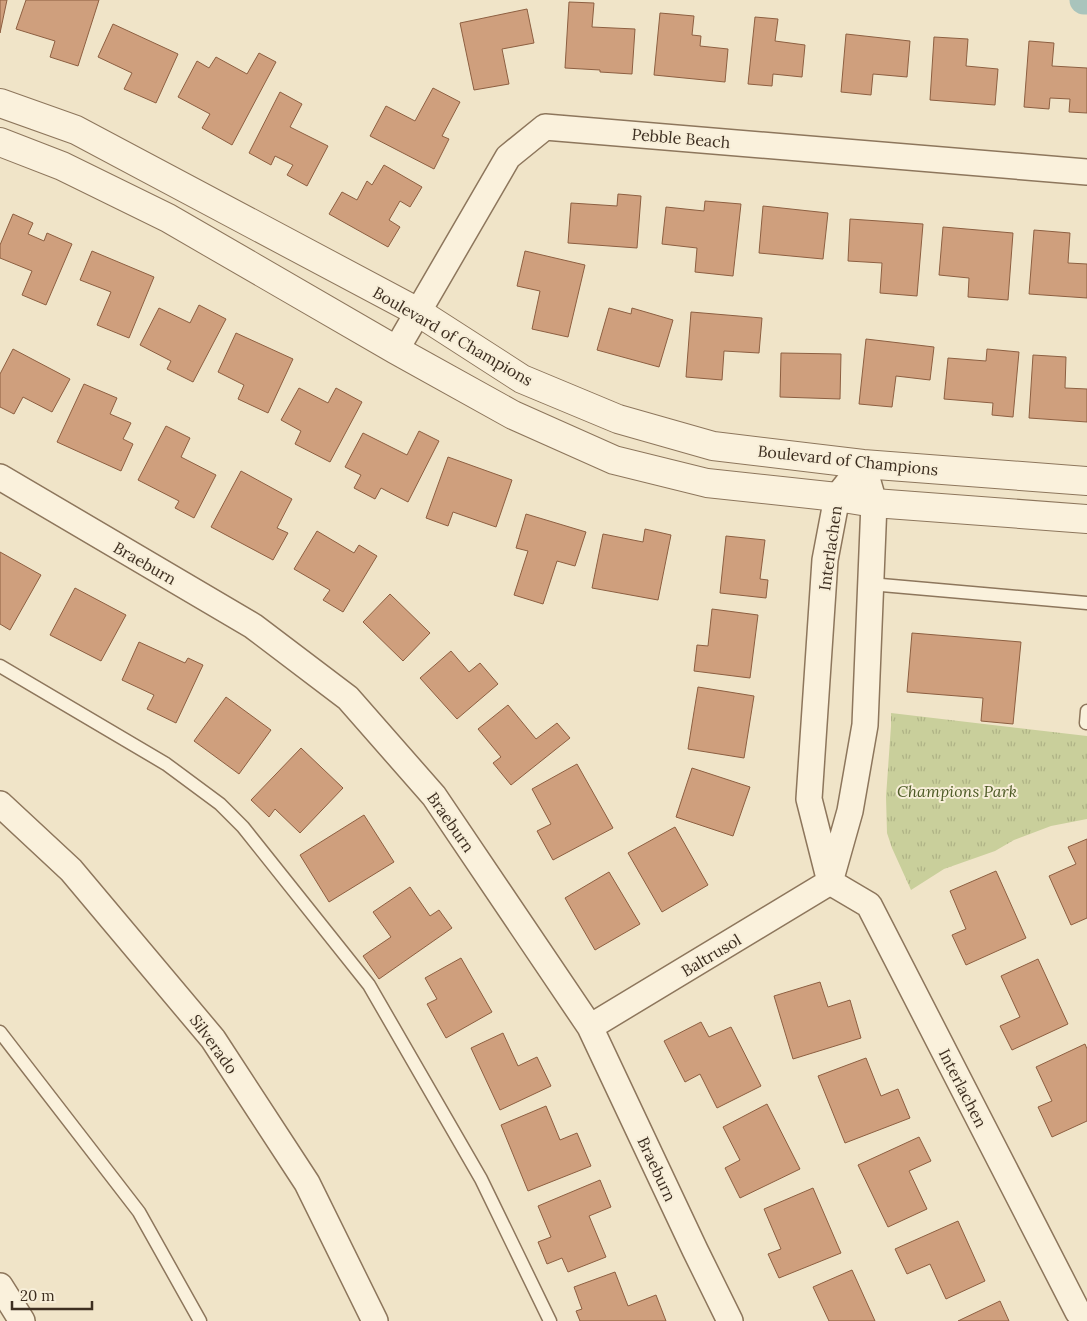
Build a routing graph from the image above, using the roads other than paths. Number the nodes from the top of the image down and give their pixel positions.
1 (0, 103) edge
2 (0, 142) edge
3 (1087, 172) edge
4 (418, 312) junction
5 (396, 350) junction
6 (863, 464) junction
7 (0, 477) edge
8 (1087, 481) edge
9 (837, 497) junction
10 (874, 503) junction
11 (1087, 519) edge
12 (870, 584) junction
13 (1087, 603) edge
14 (0, 666) edge
15 (0, 804) edge
16 (830, 882) junction
17 (590, 1027) junction
18 (0, 1032) edge
19 (0, 1286) edge
20 (1078, 1312) dead end
21 (22, 1321) edge
22 (200, 1321) edge
23 (375, 1321) edge
24 (550, 1321) edge
25 (730, 1321) edge

1 - 4 street, Boulevard of Champions
2 - 5 street
3 - 4 street, Pebble Beach
4 - 5 street, Pebble Beach
4 - 6 street, Boulevard of Champions
5 - 9 street
6 - 8 street, Boulevard of Champions
6 - 9 street, Interlachen
6 - 10 street
7 - 17 street, Braeburn
9 - 10 street
9 - 16 street, Interlachen
10 - 11 street
10 - 12 street
12 - 13 lane
12 - 16 street
14 - 24 lane
15 - 23 street, Silverado
16 - 17 street, Baltrusol
16 - 20 street, Interlachen
17 - 25 street, Braeburn
18 - 22 lane
19 - 21 street

